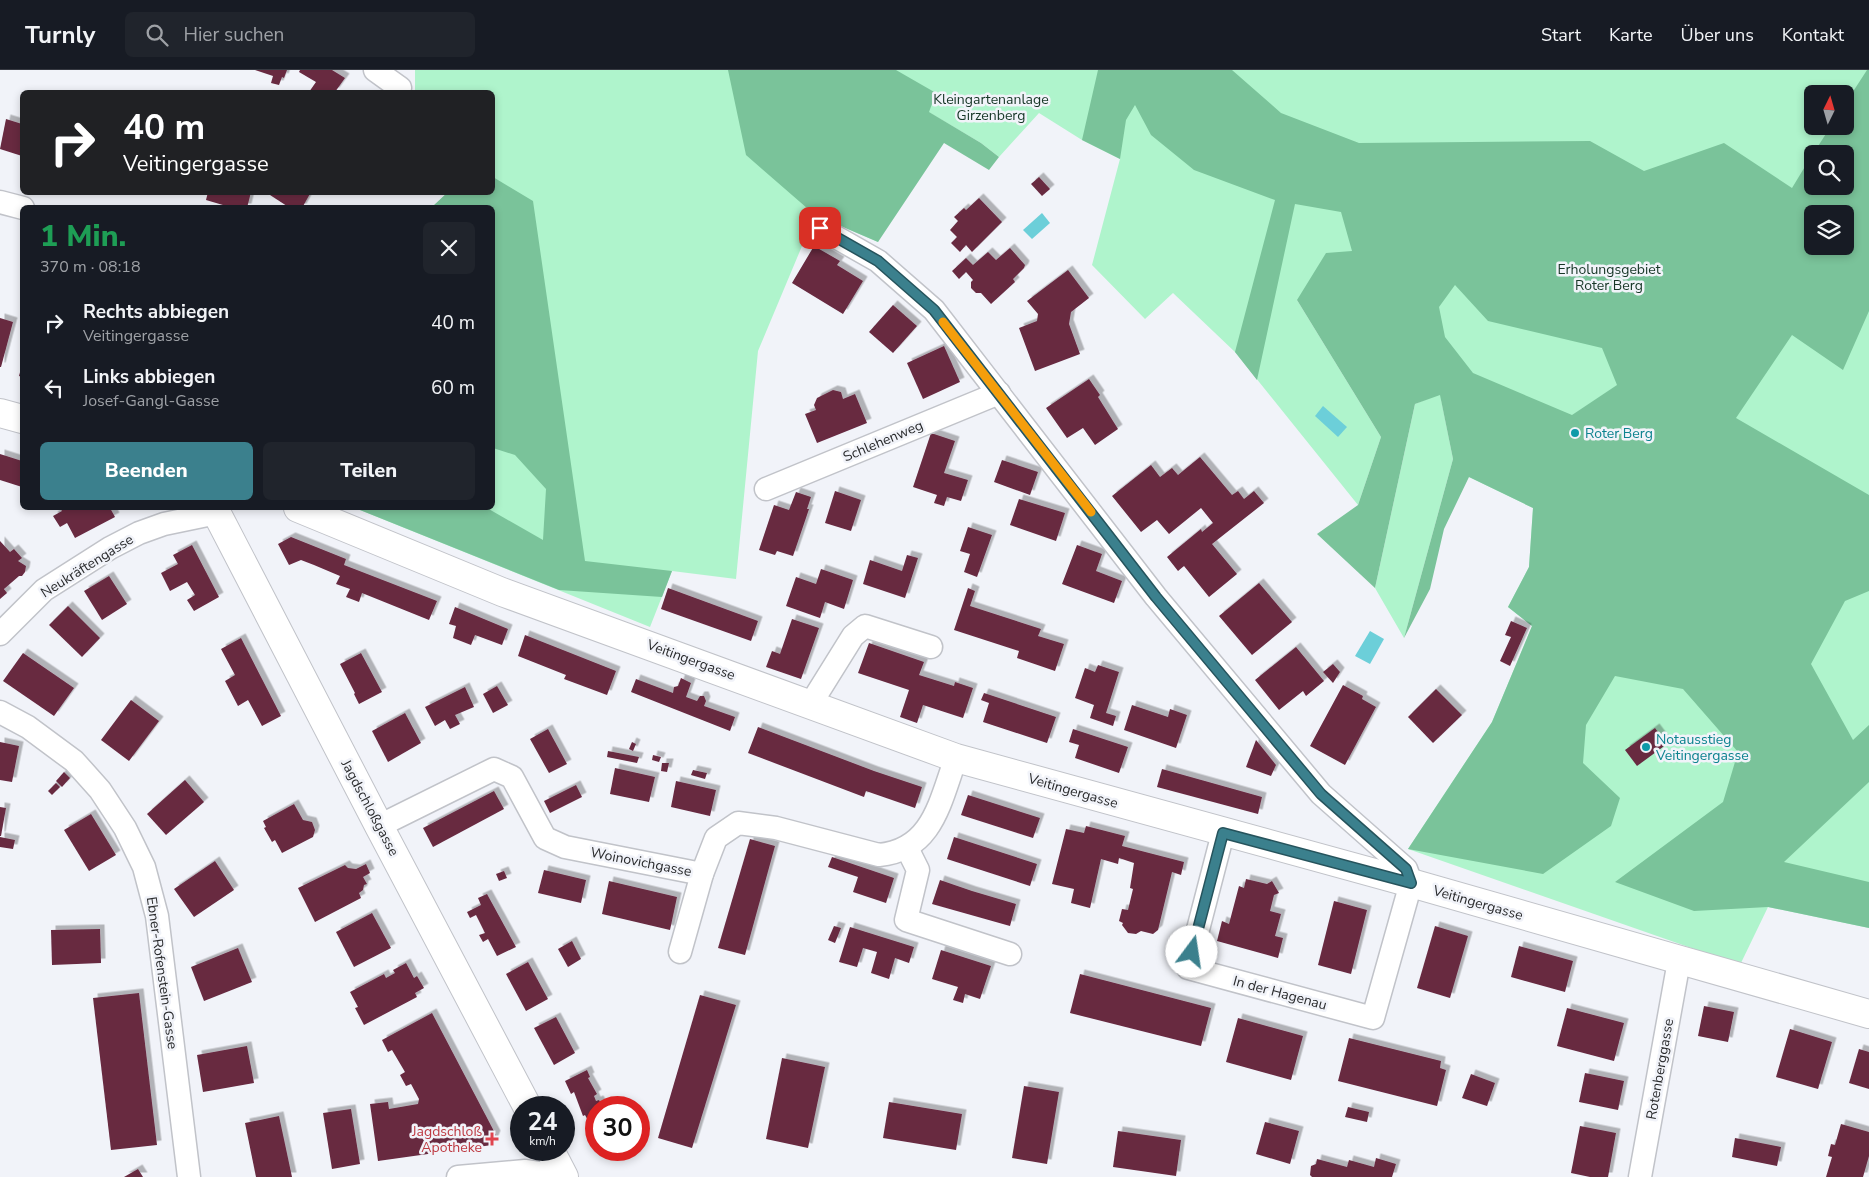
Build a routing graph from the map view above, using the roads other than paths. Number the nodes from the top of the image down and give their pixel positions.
1 (376, 70) edge
2 (400, 88) dead end
3 (0, 202) edge
4 (20, 207) edge
5 (820, 228) dead end
6 (999, 392) junction
7 (0, 413) edge
8 (20, 418) edge
9 (766, 489) dead end
10 (219, 510) edge
11 (223, 510) edge
12 (303, 510) edge
13 (0, 634) edge
14 (931, 647) dead end
15 (810, 705) junction
16 (0, 712) edge
17 (956, 758) junction
18 (379, 826) junction
19 (1223, 833) junction
20 (907, 848) junction
21 (702, 874) junction
22 (1411, 883) junction
23 (680, 952) dead end
24 (1010, 954) dead end
25 (1679, 961) junction
26 (1869, 1014) edge
27 (522, 1096) edge
28 (556, 1161) edge
29 (189, 1177) edge
30 (458, 1177) edge
31 (564, 1177) edge
32 (1640, 1177) edge

1 - 2 street
3 - 4 street
5 - 6 street
6 - 9 street, Schlehenweg
6 - 22 street
7 - 8 street
10 - 13 street, Neukräftengasse
11 - 18 street, Jagdschloßgasse
12 - 15 street, Veitingergasse
14 - 15 street
15 - 17 street, Veitingergasse
16 - 29 street, Ebner-Rofenstein-Gasse
17 - 19 street, Veitingergasse
17 - 20 street, Woinovichgasse
18 - 21 street, Woinovichgasse
18 - 27 street, Jagdschloßgasse
19 - 22 street, Veitingergasse
19 - 22 street, In der Hagenau
20 - 21 street, Woinovichgasse
20 - 24 street
21 - 23 street
22 - 25 street, Veitingergasse
25 - 26 street, Veitingergasse
25 - 32 street, Rotenberggasse
28 - 31 street
30 - 31 street

